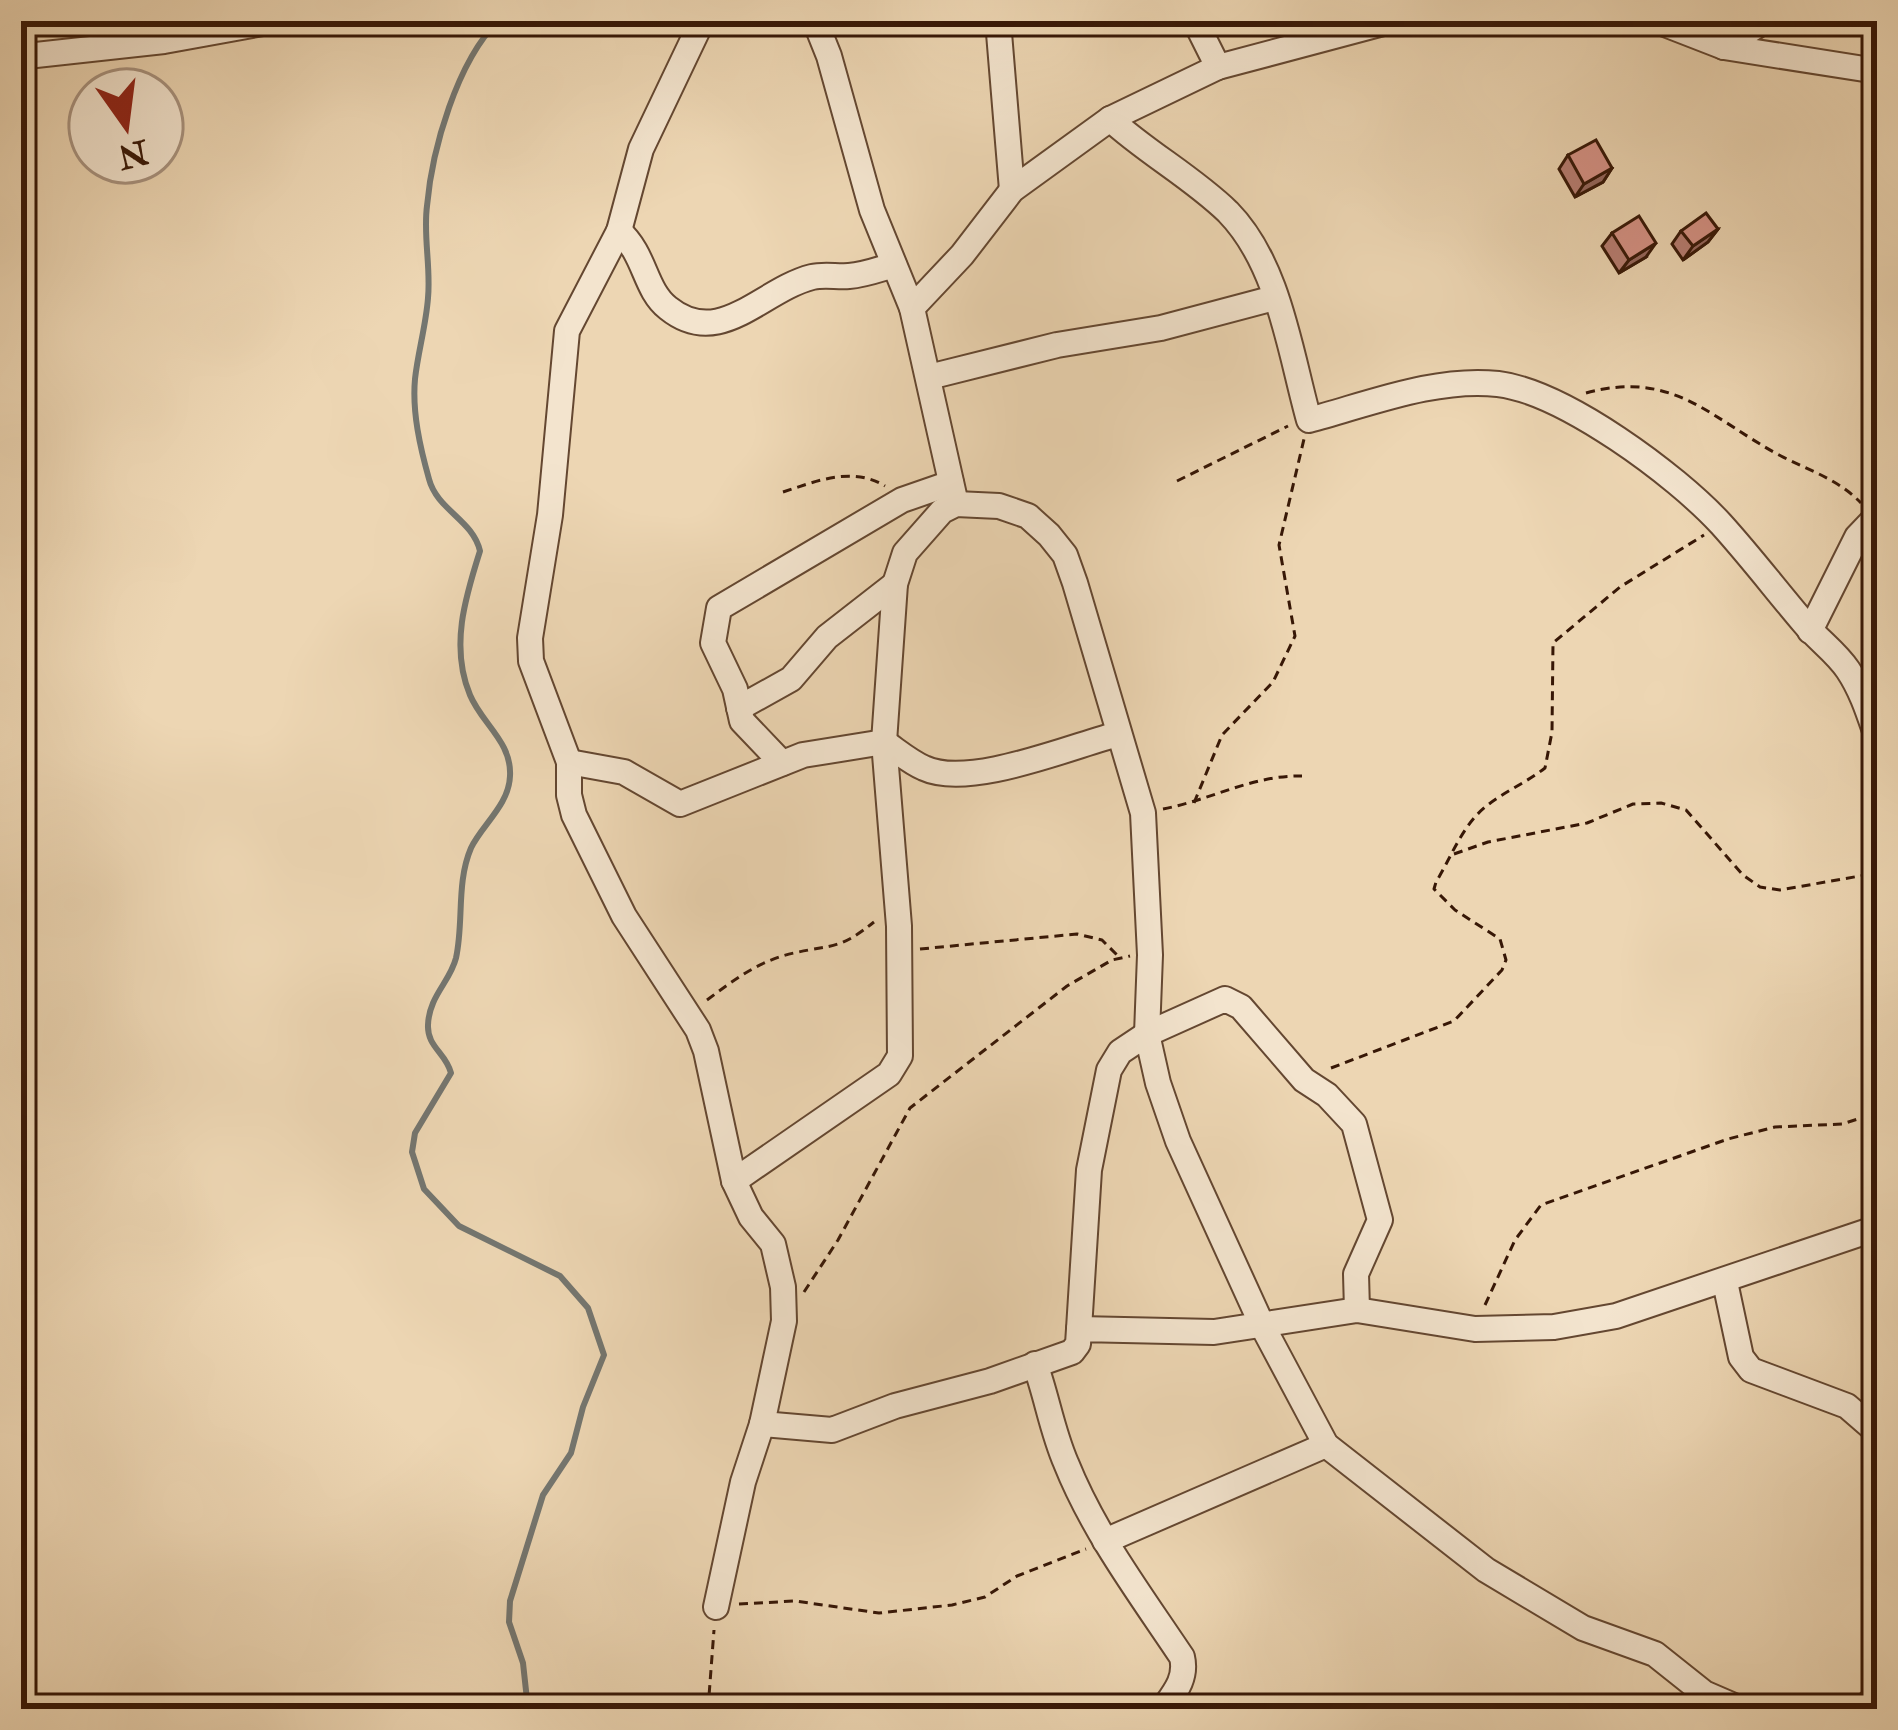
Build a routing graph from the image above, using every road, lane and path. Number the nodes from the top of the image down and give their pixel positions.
1 (274, 21) edge
2 (702, 21) edge
3 (815, 21) edge
4 (998, 21) edge
5 (1195, 21) edge
6 (1391, 21) edge
7 (1657, 21) edge
8 (1764, 21) edge
9 (211, 27) edge
10 (1724, 47) junction
11 (21, 53) edge
12 (1217, 67) junction
13 (1877, 71) edge
14 (1110, 119) junction
15 (1012, 190) junction
16 (619, 231) junction
17 (894, 265) junction
18 (1274, 298) junction
19 (912, 308) junction
20 (929, 377) junction
21 (1564, 406) junction
22 (1177, 481) dead end
23 (783, 492) dead end
24 (953, 494) junction
25 (902, 500) junction
26 (1875, 517) edge
27 (1720, 523) junction
28 (896, 584) junction
29 (1810, 631) junction
30 (739, 708) junction
31 (1118, 734) junction
32 (1877, 737) edge
33 (884, 742) junction
34 (569, 762) junction
35 (782, 763) junction
36 (1302, 776) dead end
37 (1194, 803) junction
38 (1143, 814) junction
39 (1452, 855) junction
40 (1877, 873) edge
41 (898, 901) junction
42 (900, 951) junction
43 (1150, 955) junction
44 (1118, 957) junction
45 (688, 1014) junction
46 (1147, 1034) junction
47 (1304, 1080) junction
48 (1877, 1113) edge
49 (734, 1181) junction
50 (1877, 1228) edge
51 (1725, 1282) junction
52 (804, 1292) dead end
53 (1357, 1310) junction
54 (1262, 1325) junction
55 (1079, 1329) junction
56 (1475, 1329) junction
57 (1035, 1364) junction
58 (762, 1424) junction
59 (1877, 1432) edge
60 (1326, 1445) junction
61 (1105, 1541) junction
62 (716, 1606) junction
63 (1877, 1696) edge
64 (707, 1709) edge
65 (1163, 1709) edge
66 (1741, 1709) edge
67 (1862, 1709) edge

1 - 9 street
2 - 16 street
3 - 17 street
4 - 15 street
5 - 12 street
6 - 12 street
7 - 10 street
8 - 10 street
9 - 11 street
10 - 13 street
12 - 14 street
14 - 15 street
14 - 18 street
15 - 19 street
16 - 17 street
16 - 34 street
17 - 19 street
18 - 20 street
18 - 21 street
19 - 20 street
20 - 24 street
21 - 26 path
21 - 27 street
22 - 37 path
23 - 25 path
24 - 25 street
24 - 28 street
24 - 31 street
25 - 30 street
26 - 29 street
27 - 29 street
27 - 39 path
28 - 30 street
28 - 33 street
29 - 32 street
30 - 35 street
31 - 33 street
31 - 38 street
33 - 35 street
33 - 41 street
34 - 35 street
34 - 45 street
36 - 37 path
37 - 38 path
38 - 43 street
39 - 40 path
39 - 47 path
41 - 42 street
41 - 45 path
42 - 44 path
42 - 49 street
43 - 44 path
43 - 46 street
44 - 52 path
45 - 49 street
46 - 47 street
46 - 54 street
46 - 55 street
47 - 53 street
48 - 56 path
49 - 58 street
50 - 51 street
51 - 56 street
51 - 59 street
53 - 54 street
53 - 56 street
54 - 55 street
54 - 60 street
55 - 57 street
57 - 58 street
57 - 61 street
58 - 62 street
60 - 61 street
60 - 66 street
61 - 62 path
61 - 65 street
62 - 64 path
63 - 67 street

